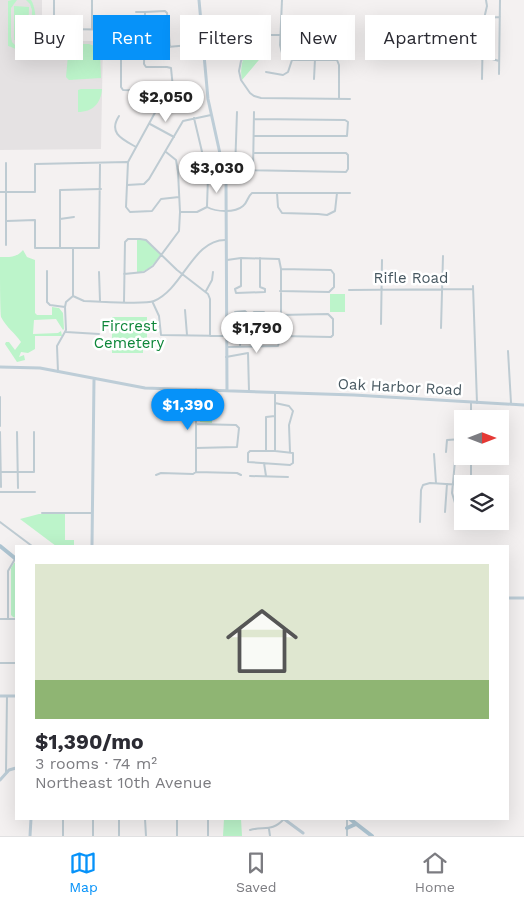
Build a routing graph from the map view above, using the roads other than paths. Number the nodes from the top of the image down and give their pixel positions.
1 (54, 0) edge
2 (92, 0) edge
3 (199, 0) edge
4 (282, 0) edge
5 (486, 0) edge
6 (500, 0) edge
7 (136, 12) dead end
8 (145, 12) junction
9 (145, 15) edge
10 (167, 15) edge
11 (200, 15) edge
12 (485, 15) edge
13 (495, 17) edge
14 (500, 17) junction
15 (92, 29) joint
16 (280, 34) junction
17 (271, 35) edge
18 (180, 46) edge
19 (170, 47) edge
20 (281, 50) edge
21 (121, 60) edge
22 (145, 60) edge
23 (205, 60) edge
24 (242, 60) edge
25 (292, 60) edge
26 (315, 60) edge
27 (336, 60) edge
28 (482, 60) edge
29 (495, 60) edge
30 (499, 61) junction
31 (266, 72) dead end
32 (499, 74) dead end
33 (314, 79) dead end
34 (482, 79) dead end
35 (159, 90) junction
36 (339, 99) junction
37 (350, 99) dead end
38 (237, 112) dead end
39 (254, 112) dead end
40 (211, 115) junction
41 (119, 116) dead end
42 (194, 118) junction
43 (254, 119) junction
44 (150, 124) junction
45 (255, 136) junction
46 (174, 137) junction
47 (136, 148) junction
48 (166, 152) junction
49 (254, 153) junction
50 (128, 162) junction
51 (6, 163) dead end
52 (100, 164) junction
53 (224, 168) junction
54 (235, 170) junction
55 (254, 170) junction
56 (127, 185) junction
57 (100, 189) junction
58 (0, 192) edge
59 (6, 192) junction
60 (277, 193) junction
61 (337, 193) junction
62 (350, 193) dead end
63 (179, 197) junction
64 (207, 207) junction
65 (227, 211) junction
66 (180, 212) junction
67 (74, 217) dead end
68 (60, 219) junction
69 (7, 221) junction
70 (228, 240) junction
71 (6, 245) dead end
72 (60, 248) junction
73 (73, 248) junction
74 (161, 255) junction
75 (442, 256) dead end
76 (241, 258) junction
77 (260, 258) junction
78 (227, 260) junction
79 (382, 260) dead end
80 (281, 269) junction
81 (47, 271) dead end
82 (99, 272) dead end
83 (213, 272) dead end
84 (124, 274) junction
85 (183, 274) junction
86 (382, 289) junction
87 (442, 289) junction
88 (349, 290) dead end
89 (206, 291) junction
90 (280, 291) junction
91 (73, 296) junction
92 (100, 301) junction
93 (124, 302) junction
94 (153, 302) junction
95 (65, 306) junction
96 (185, 310) dead end
97 (280, 315) junction
98 (240, 317) junction
99 (259, 318) junction
100 (381, 324) dead end
101 (441, 328) dead end
102 (66, 332) junction
103 (99, 334) dead end
104 (187, 335) junction
105 (210, 336) junction
106 (227, 336) junction
107 (281, 336) junction
108 (240, 346) junction
109 (226, 347) junction
110 (259, 347) junction
111 (508, 351) dead end
112 (226, 357) junction
113 (0, 367) edge
114 (58, 372) junction
115 (94, 379) junction
116 (196, 389) junction
117 (227, 390) junction
118 (249, 391) junction
119 (275, 393) junction
120 (0, 396) edge
121 (275, 403) junction
122 (471, 403) junction
123 (477, 403) junction
124 (511, 404) junction
125 (524, 405) edge
126 (471, 410) edge
127 (275, 416) junction
128 (196, 424) junction
129 (0, 426) edge
130 (0, 432) edge
131 (17, 432) dead end
132 (34, 432) dead end
133 (454, 440) edge
134 (196, 448) junction
135 (266, 451) junction
136 (275, 451) junction
137 (290, 452) junction
138 (446, 452) dead end
139 (434, 454) dead end
140 (264, 463) junction
141 (455, 465) edge
142 (0, 472) edge
143 (18, 472) junction
144 (196, 472) junction
145 (156, 475) dead end
146 (241, 475) dead end
147 (250, 476) dead end
148 (266, 476) junction
149 (288, 476) dead end
150 (436, 484) junction
151 (447, 484) junction
152 (453, 484) junction
153 (1, 487) dead end
154 (18, 488) dead end
155 (0, 492) edge
156 (35, 492) dead end
157 (454, 498) edge
158 (445, 512) dead end
159 (42, 513) dead end
160 (92, 513) junction
161 (0, 522) edge
162 (420, 522) dead end
163 (4, 524) junction
164 (0, 526) edge
165 (31, 545) edge
166 (92, 545) edge
167 (0, 546) edge
168 (15, 558) edge
169 (15, 560) edge
170 (509, 598) edge
171 (524, 598) edge
172 (0, 619) edge
173 (8, 619) junction
174 (15, 619) edge
175 (0, 663) edge
176 (15, 663) edge
177 (0, 696) edge
178 (7, 696) junction
179 (15, 696) edge
180 (15, 768) edge
181 (6, 773) junction
182 (0, 780) edge
183 (31, 820) edge
184 (64, 820) edge
185 (93, 820) edge
186 (119, 820) edge
187 (146, 820) edge
188 (177, 820) edge
189 (208, 820) edge
190 (283, 820) edge
191 (285, 820) edge
192 (348, 820) edge
193 (350, 820) edge
194 (356, 824) junction
195 (269, 828) junction
196 (347, 828) junction
197 (250, 830) dead end
198 (303, 833) dead end
199 (30, 836) edge
200 (63, 836) edge
201 (93, 836) edge
202 (119, 836) edge
203 (146, 836) edge
204 (177, 836) edge
205 (208, 836) edge
206 (270, 836) edge
207 (347, 836) edge
208 (372, 836) edge

1 - 15 street
2 - 15 street
3 - 11 street
4 - 16 street
5 - 12 street
6 - 14 street
7 - 8 street
8 - 9 street
8 - 10 street
13 - 14 street
14 - 30 street
16 - 17 street
16 - 20 street
18 - 19 street
21 - 35 street
22 - 35 street
23 - 40 street
24 - 36 street
25 - 31 street
26 - 33 street
27 - 36 street
28 - 34 street
29 - 30 street
30 - 32 street
35 - 44 street
36 - 37 street
38 - 54 street
39 - 43 street
40 - 42 street
40 - 53 street
41 - 47 street
42 - 46 street
42 - 64 street
43 - 45 street
43 - 45 street
44 - 46 street
44 - 47 street
45 - 49 street
46 - 48 street
47 - 50 street
48 - 56 street
48 - 63 street
49 - 55 street
49 - 55 street
50 - 52 street
50 - 56 street
51 - 59 street
52 - 57 street
52 - 59 street
53 - 54 street
53 - 65 street
54 - 55 street
56 - 63 street
57 - 68 street
57 - 73 street
58 - 59 street
59 - 69 street
60 - 61 street
60 - 61 street
60 - 65 street
61 - 62 street
63 - 66 street
64 - 65 street
64 - 66 street
65 - 70 street
66 - 74 street
67 - 68 street
68 - 72 street
69 - 71 street
69 - 72 street
70 - 78 street
70 - 85 street
72 - 73 street
73 - 91 street
74 - 84 street
74 - 84 street
74 - 85 street
75 - 87 street
76 - 77 street
76 - 77 street
76 - 78 street
77 - 80 street
78 - 106 street
79 - 86 street
80 - 90 street
80 - 90 street
81 - 95 street
82 - 92 street
83 - 89 street
84 - 93 street
85 - 89 street
85 - 94 street
86 - 87 street, Rifle Road
86 - 88 street, Rifle Road
86 - 100 street
87 - 101 street
87 - 123 street, Rifle Road
89 - 105 street
90 - 97 street
91 - 92 street
91 - 95 street
92 - 93 street
93 - 94 street
94 - 104 street
95 - 102 street
96 - 104 street
97 - 107 street
97 - 107 street
98 - 98 street
98 - 108 street
99 - 99 street
99 - 110 street
102 - 103 street
102 - 114 street
104 - 105 street
105 - 106 street
106 - 109 street
107 - 110 street
108 - 109 street
108 - 110 street
109 - 112 street
111 - 124 street
112 - 117 street
112 - 118 street
113 - 114 street, Oak Harbor Road
114 - 115 street, Oak Harbor Road
115 - 116 street, Oak Harbor Road
115 - 160 street
116 - 117 street, Oak Harbor Road
116 - 128 street
117 - 118 street, Oak Harbor Road
118 - 119 street, Oak Harbor Road
119 - 121 street
119 - 122 street, Oak Harbor Road
120 - 129 street
121 - 127 street
121 - 137 street
122 - 123 street, Oak Harbor Road
122 - 126 street
123 - 124 street, Oak Harbor Road
124 - 125 street, Oak Harbor Road
127 - 135 street
127 - 136 street
128 - 134 street
128 - 134 street
130 - 142 street
131 - 143 street
132 - 143 street
133 - 138 street
134 - 144 street
135 - 136 street
135 - 140 street
136 - 137 street
137 - 140 street
139 - 150 street
140 - 148 street
141 - 152 street
142 - 143 street
142 - 153 street
143 - 154 street
144 - 145 street
144 - 146 street
147 - 148 street
148 - 149 street
150 - 151 street
150 - 162 street
151 - 152 street
151 - 158 street
152 - 157 street
155 - 156 street
159 - 160 street
160 - 166 street
161 - 163 street
163 - 164 street
163 - 165 street
167 - 168 main road
169 - 173 street
170 - 171 street
172 - 173 street
173 - 174 street
175 - 176 street
177 - 178 street
178 - 179 street
178 - 181 street
180 - 181 street
181 - 182 street
183 - 199 street
184 - 200 street
185 - 201 street
186 - 202 street
187 - 203 street
188 - 204 street
189 - 205 street
190 - 195 street
191 - 198 street
192 - 196 street
193 - 194 main road
194 - 196 main road
194 - 208 main road
195 - 197 street
195 - 206 street
196 - 207 street

